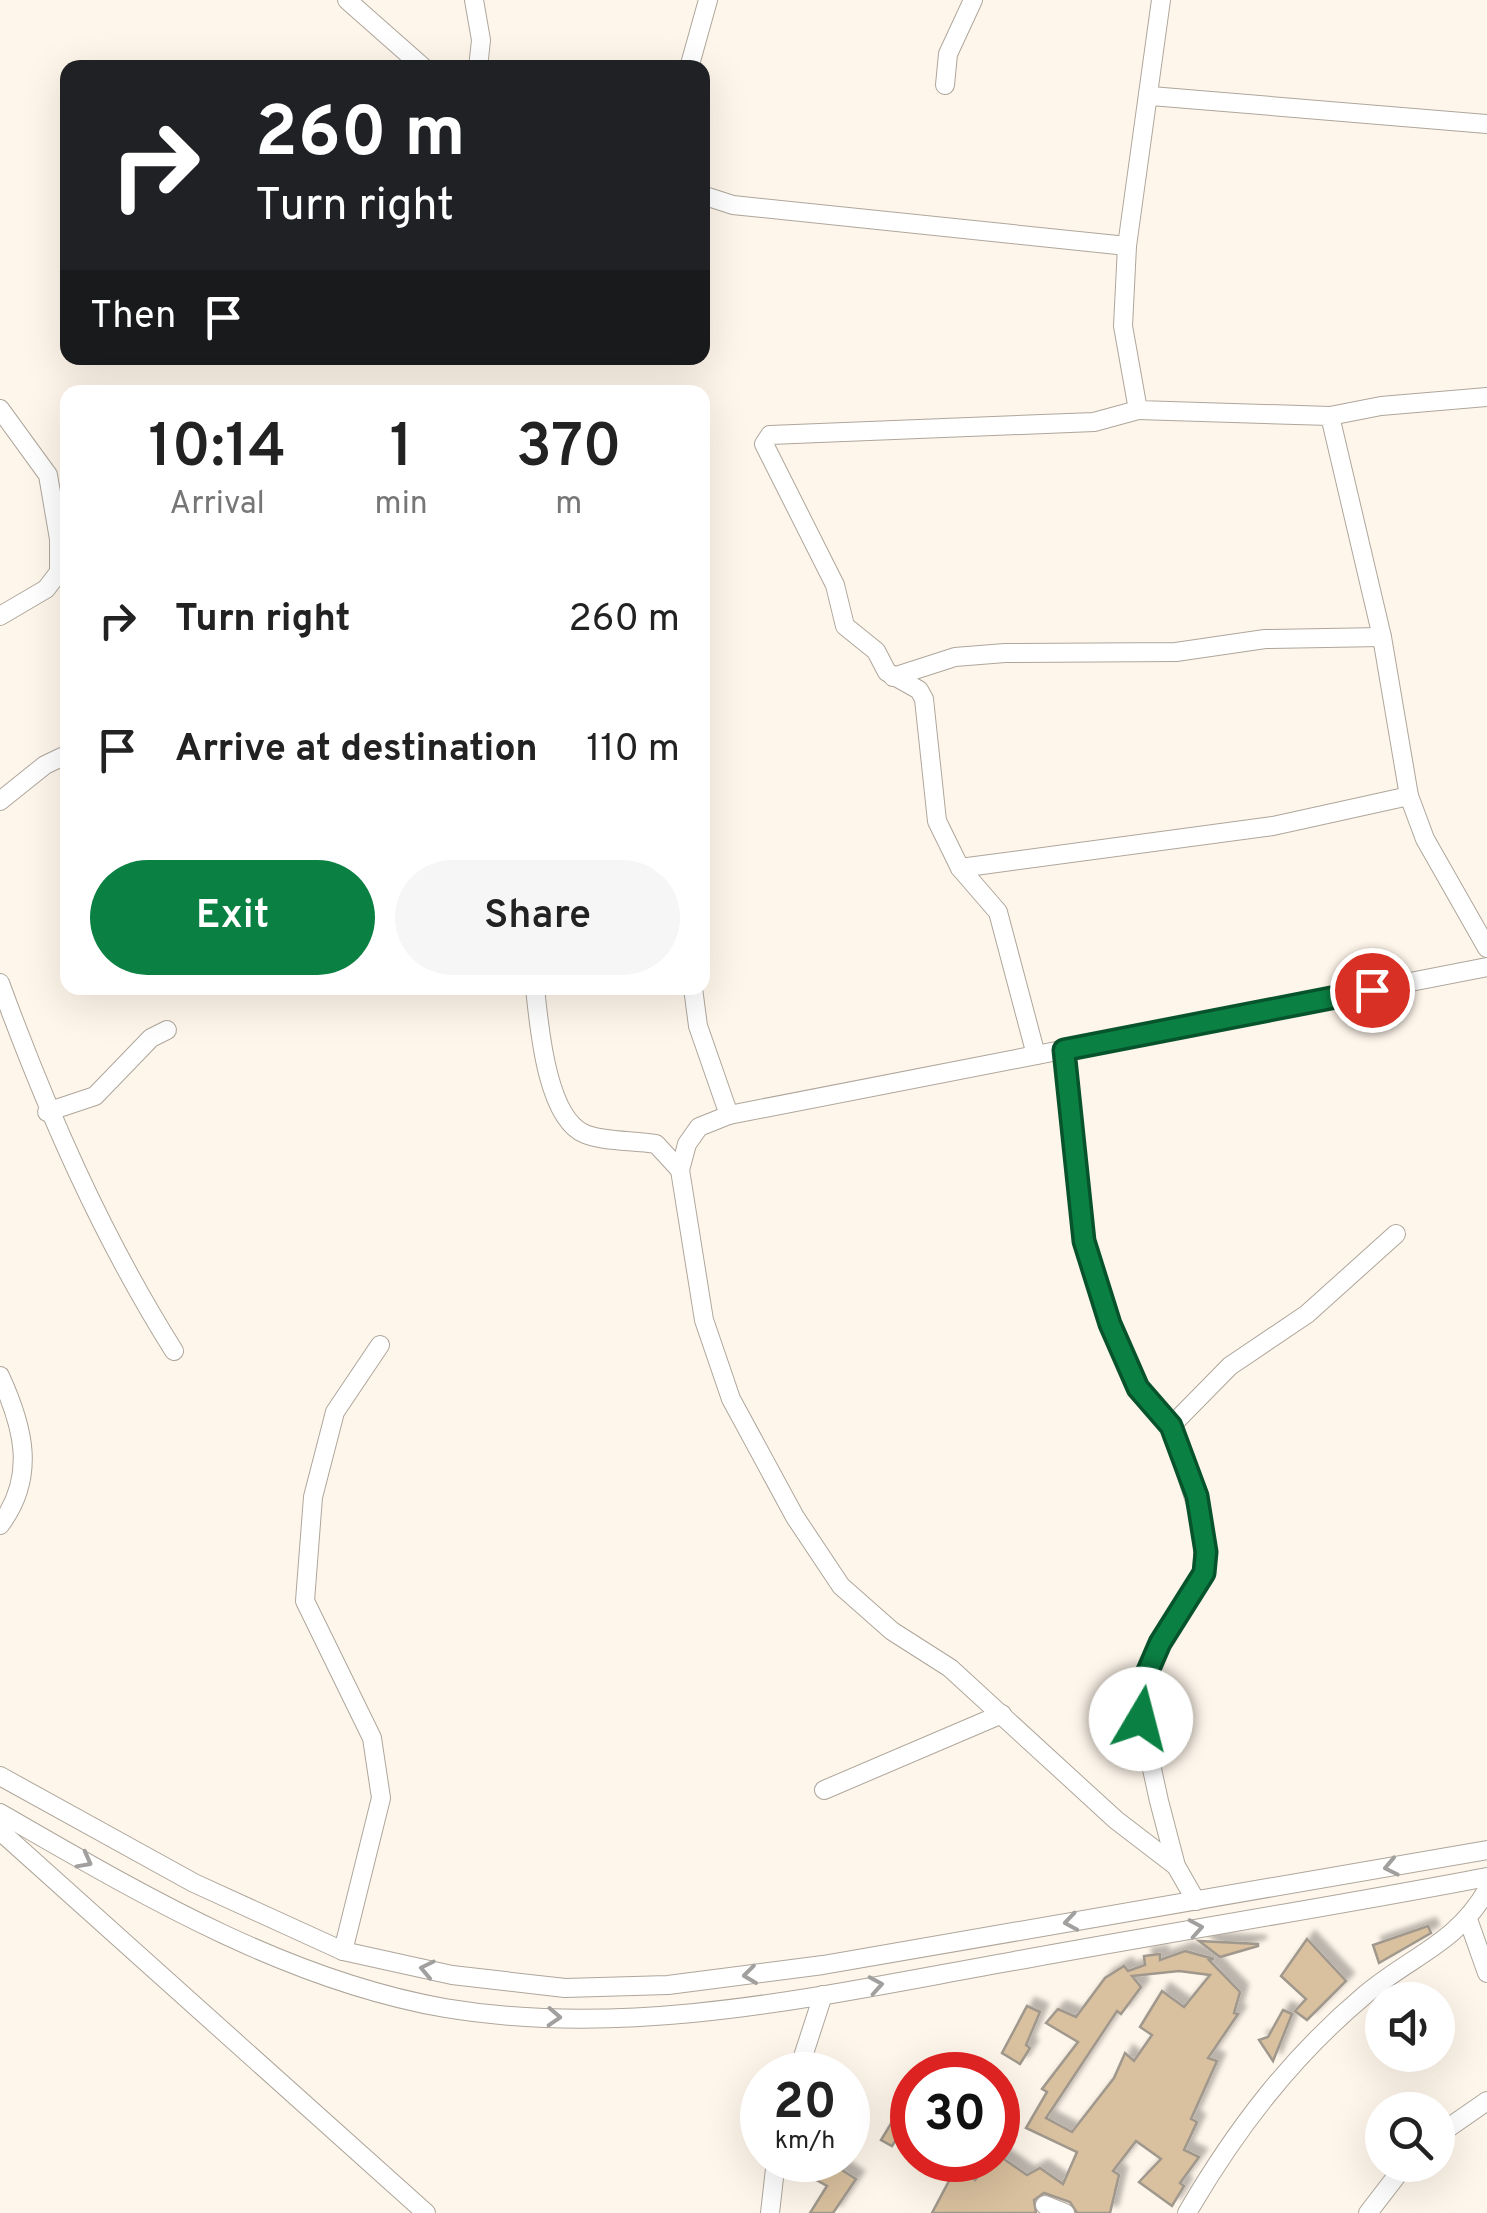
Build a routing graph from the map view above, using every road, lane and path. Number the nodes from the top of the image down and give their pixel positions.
1 (347, 0) edge
2 (474, 0) edge
3 (708, 0) edge
4 (973, 0) edge
5 (1160, 0) edge
6 (415, 60) edge
7 (479, 60) edge
8 (691, 60) edge
9 (945, 85) dead end
10 (1150, 96) junction
11 (1487, 124) edge
12 (710, 198) edge
13 (1127, 246) junction
14 (1487, 397) edge
15 (0, 410) edge
16 (1138, 410) junction
17 (1330, 416) junction
18 (60, 549) edge
19 (60, 580) edge
20 (0, 616) edge
21 (1382, 637) junction
22 (894, 678) junction
23 (60, 758) edge
24 (1409, 796) junction
25 (0, 801) edge
26 (960, 868) junction
27 (1486, 943) edge
28 (1487, 968) edge
29 (0, 983) edge
30 (536, 995) edge
31 (694, 995) edge
32 (167, 1030) dead end
33 (1064, 1050) junction
34 (1036, 1055) junction
35 (48, 1112) junction
36 (729, 1115) junction
37 (680, 1170) junction
38 (1396, 1234) dead end
39 (380, 1344) dead end
40 (174, 1350) dead end
41 (0, 1376) edge
42 (1171, 1426) junction
43 (0, 1524) edge
44 (1002, 1714) junction
45 (0, 1776) edge
46 (824, 1790) dead end
47 (0, 1813) edge
48 (0, 1831) edge
49 (1487, 1850) edge
50 (1176, 1866) junction
51 (1487, 1877) edge
52 (1487, 1890) edge
53 (1196, 1902) junction
54 (1469, 1922) junction
55 (343, 1952) junction
56 (1487, 1973) edge
57 (668, 1985) junction
58 (822, 1995) junction
59 (674, 2016) junction
60 (804, 2052) edge
61 (1487, 2101) edge
62 (1455, 2123) edge
63 (774, 2182) edge
64 (1392, 2182) edge
65 (1046, 2205) dead end
66 (426, 2213) edge
67 (770, 2213) edge
68 (1066, 2213) edge
69 (1186, 2213) edge
70 (1368, 2213) edge

1 - 6 street
2 - 7 street
3 - 8 street
4 - 9 street
5 - 10 street
10 - 11 street
10 - 13 street
12 - 13 street
13 - 16 street
14 - 17 street
15 - 18 street
16 - 17 street
16 - 22 street
17 - 21 street
19 - 20 street
21 - 22 street
21 - 24 street
22 - 26 street
23 - 25 street
24 - 26 street
24 - 27 street
26 - 34 street
28 - 33 street
29 - 35 street
30 - 37 street
31 - 36 street
32 - 35 street
33 - 34 street
33 - 42 street
34 - 36 street
35 - 40 street
36 - 37 street
37 - 44 street
38 - 42 street
39 - 55 street
41 - 43 street
42 - 50 street
44 - 46 street
44 - 50 street
45 - 55 street
47 -> 59 street
48 - 66 street
49 -> 53 street
50 - 53 street
58 -> 51 street
52 - 54 street
53 -> 57 street
54 - 56 street
54 - 69 street
57 -> 55 street
57 - 59 street
58 - 59 street
58 - 60 street
61 - 62 street
63 - 67 street
64 - 70 street
65 - 68 street

